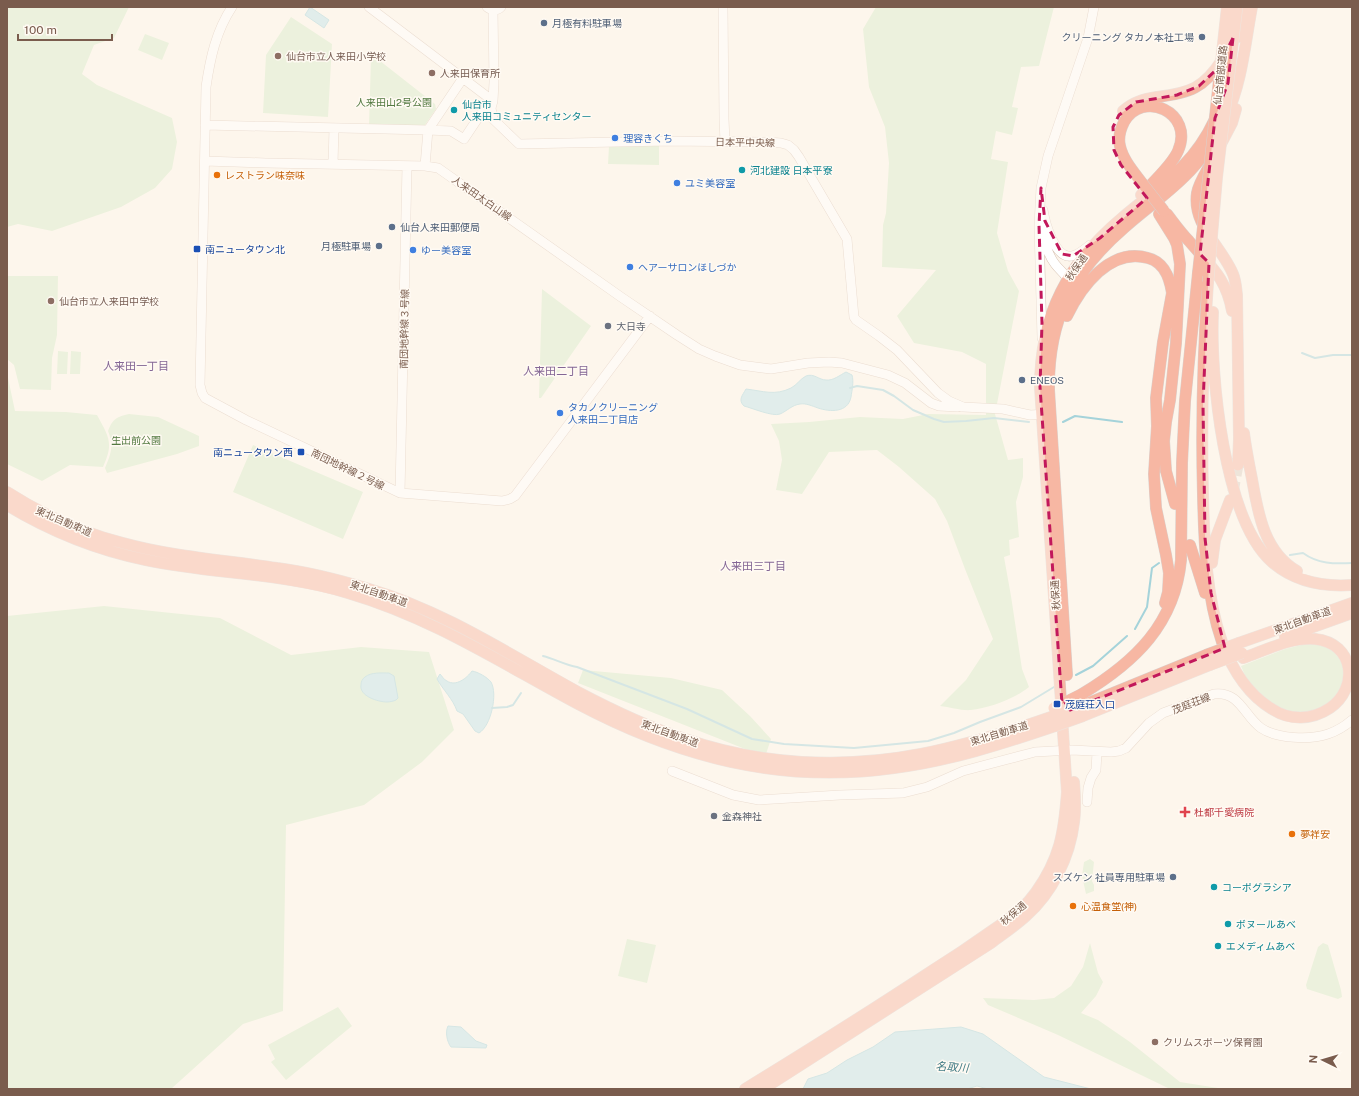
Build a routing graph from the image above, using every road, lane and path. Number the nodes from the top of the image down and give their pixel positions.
1 (232, 7) edge
2 (370, 7) edge
3 (723, 7) edge
4 (1094, 7) edge
5 (1227, 7) edge
6 (1252, 7) edge
7 (494, 8) edge
8 (1241, 9) edge
9 (1244, 49) junction
10 (463, 78) junction
11 (492, 104) junction
12 (205, 125) junction
13 (334, 128) junction
14 (428, 130) junction
15 (725, 142) junction
16 (1216, 144) junction
17 (205, 161) junction
18 (333, 164) junction
19 (407, 166) junction
20 (425, 166) junction
21 (1140, 185) junction
22 (1041, 188) junction
23 (1041, 201) junction
24 (1162, 212) junction
25 (1114, 225) junction
26 (1100, 238) junction
27 (1068, 278) junction
28 (1205, 280) junction
29 (1070, 291) junction
30 (1175, 292) junction
31 (1174, 307) junction
32 (650, 316) junction
33 (1172, 325) junction
34 (1237, 348) junction
35 (1041, 364) junction
36 (1049, 390) junction
37 (1238, 391) junction
38 (1156, 398) junction
39 (1170, 400) junction
40 (964, 407) junction
41 (1047, 414) junction
42 (1161, 420) junction
43 (1164, 440) junction
44 (1155, 449) junction
45 (1238, 465) tunnel mouth
46 (7, 492) edge
47 (400, 493) junction
48 (1230, 500) tunnel mouth
49 (1175, 504) dead end
50 (7, 505) edge
51 (1190, 545) dead end
52 (1352, 584) edge
53 (1352, 602) edge
54 (1209, 611) junction
55 (1352, 613) edge
56 (1218, 627) junction
57 (1146, 642) junction
58 (1241, 651) junction
59 (1210, 664) junction
60 (1352, 694) edge
61 (1082, 711) junction
62 (1054, 717) junction
63 (1352, 720) edge
64 (1069, 750) junction
65 (1097, 752) junction
66 (672, 771) dead end
67 (1087, 802) dead end
68 (745, 1089) edge
69 (763, 1089) edge

1 - 12 street, 南団地幹線２号線
2 - 10 street
3 - 15 street
4 - 22 street
5 - 16 highway, 仙台南部道路, bridge
6 - 9 highway, 秋保通
7 - 11 street, 日本平中央線
8 - 16 highway, 仙台南部道路, bridge
8 - 21 highway
8 - 25 highway, 秋保通
9 - 29 highway, 秋保通
9 - 34 highway
10 - 11 street
10 - 14 street
11 - 14 street
11 - 15 street, 日本平中央線
12 - 13 street
12 - 17 street, 南団地幹線２号線
13 - 14 street
13 - 18 street
14 - 20 street
15 - 40 street, 日本平中央線
16 - 28 highway, bridge
17 - 18 street, 人来田太白山線
17 - 47 street, 南団地幹線２号線
18 - 19 street, 人来田太白山線
19 - 20 street, 人来田太白山線
19 - 47 street, 南団地幹線３号線
20 - 32 street, 人来田太白山線
21 - 24 highway, bridge
21 - 25 highway
22 - 23 street
22 - 35 street
23 - 26 street
23 - 27 street
24 - 30 highway
24 - 34 highway
25 - 26 highway, 秋保通
26 - 27 highway, 秋保通
27 - 29 street
27 - 35 highway, 秋保通
28 - 52 highway
28 - 54 highway
28 - 56 highway
28 - 57 highway
29 - 36 highway, 秋保通
30 - 31 highway
30 - 33 highway
30 - 36 highway
31 - 33 highway
31 - 42 highway
32 - 40 street, 人来田太白山線
32 - 47 street, 南団地幹線２号線
33 - 38 highway
33 - 39 highway
34 - 37 highway
35 - 41 highway, 秋保通
36 - 41 highway, 秋保通
37 - 45 highway
37 - 52 highway
38 - 42 highway
38 - 44 highway
39 - 42 highway
39 - 43 highway
40 - 41 street, 日本平中央線
41 - 64 highway, 秋保通
42 - 43 highway
42 - 44 highway
43 - 49 highway
44 - 57 highway
46 - 62 highway, 東北自動車道
48 - 56 highway
50 - 62 highway, 東北自動車道
51 - 54 highway
53 - 58 highway, 東北自動車道
54 - 60 highway
55 - 58 highway, 東北自動車道
56 - 58 highway
57 - 62 highway, bridge
58 - 59 highway, 東北自動車道, bridge
58 - 59 highway
59 - 61 highway, 東北自動車道
59 - 61 highway, 東北自動車道
61 - 62 highway, 東北自動車道, bridge
63 - 65 street, 茂庭荘線
64 - 65 street, 茂庭荘線
64 - 66 street, 茂庭荘線
64 - 68 highway, 秋保通
64 - 69 highway, 秋保通
65 - 67 street

